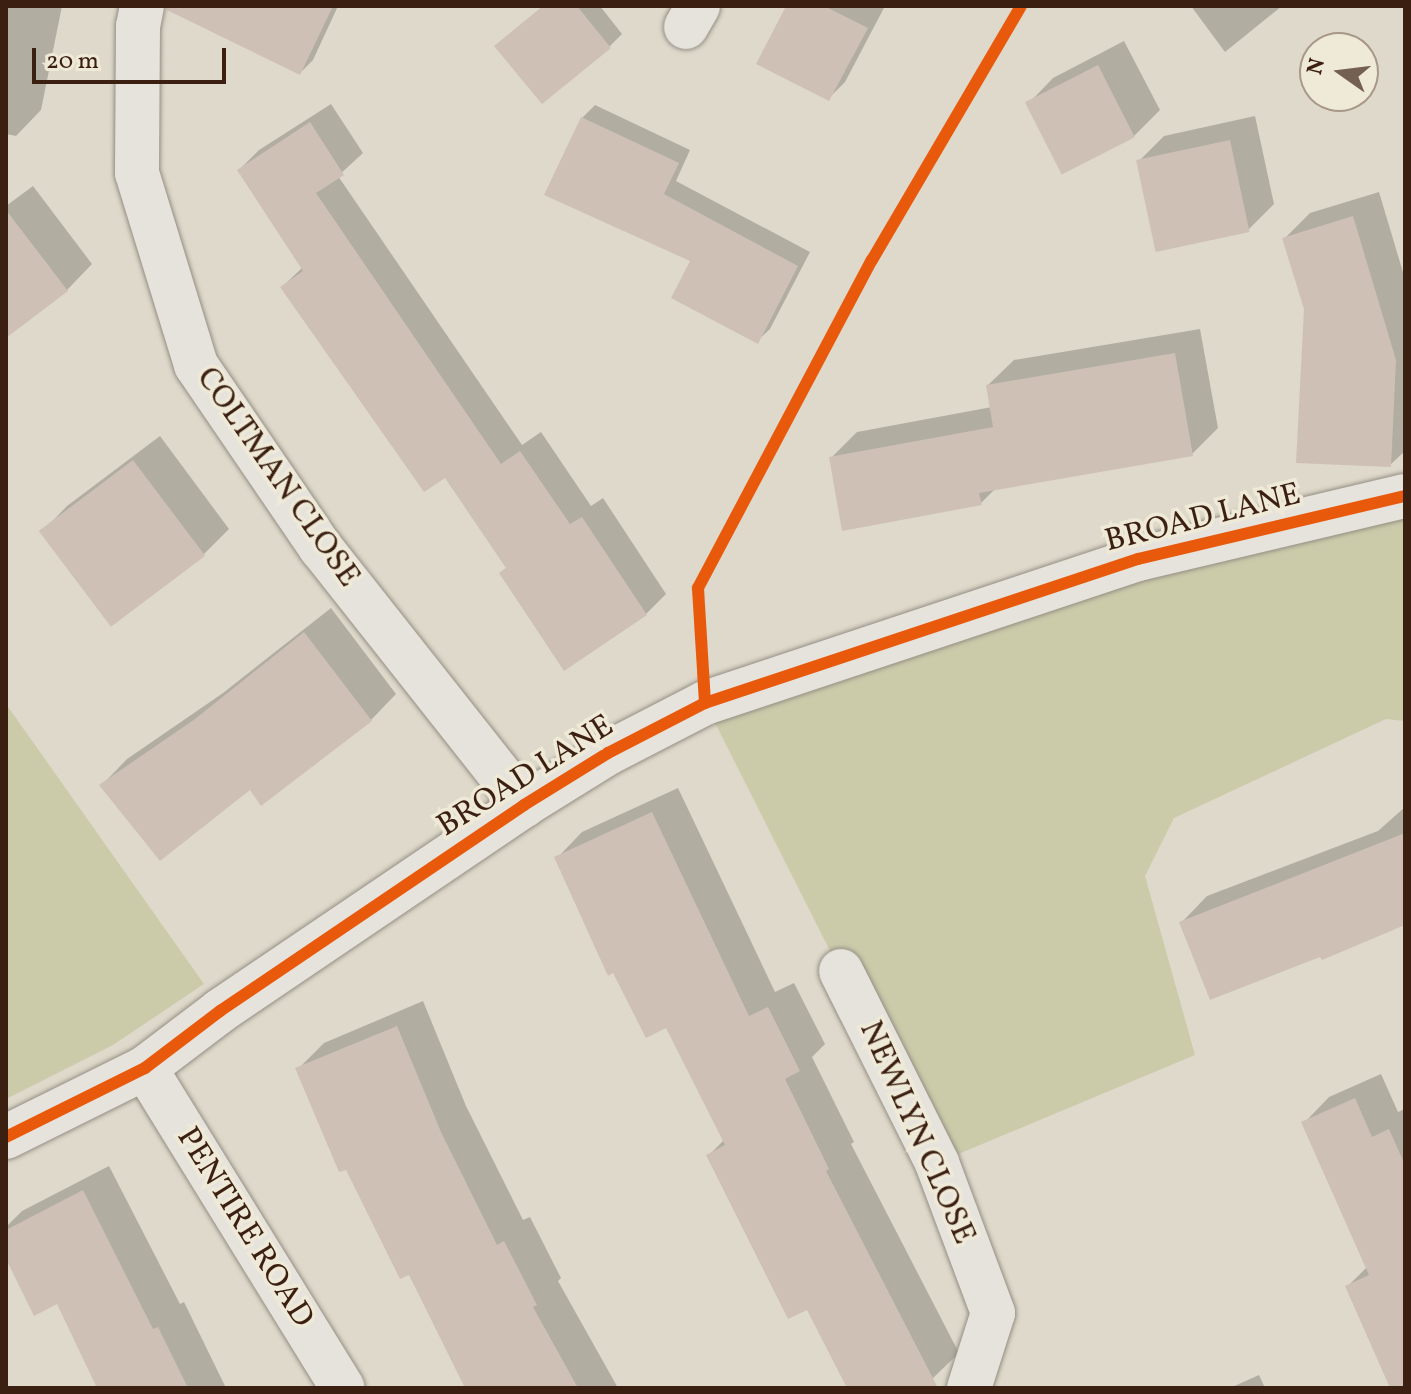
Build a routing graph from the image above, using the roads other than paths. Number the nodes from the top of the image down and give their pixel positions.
1 (142, 6) edge
2 (1405, 496) edge
3 (524, 805) junction
4 (841, 971) dead end
5 (145, 1068) junction
6 (6, 1137) edge
7 (343, 1388) edge
8 (969, 1388) edge

1 - 3 street, COLTMAN CLOSE
2 - 3 street, BROAD LANE
3 - 5 street, BROAD LANE
4 - 8 street, NEWLYN CLOSE
5 - 6 street, BROAD LANE
5 - 7 street, PENTIRE ROAD

